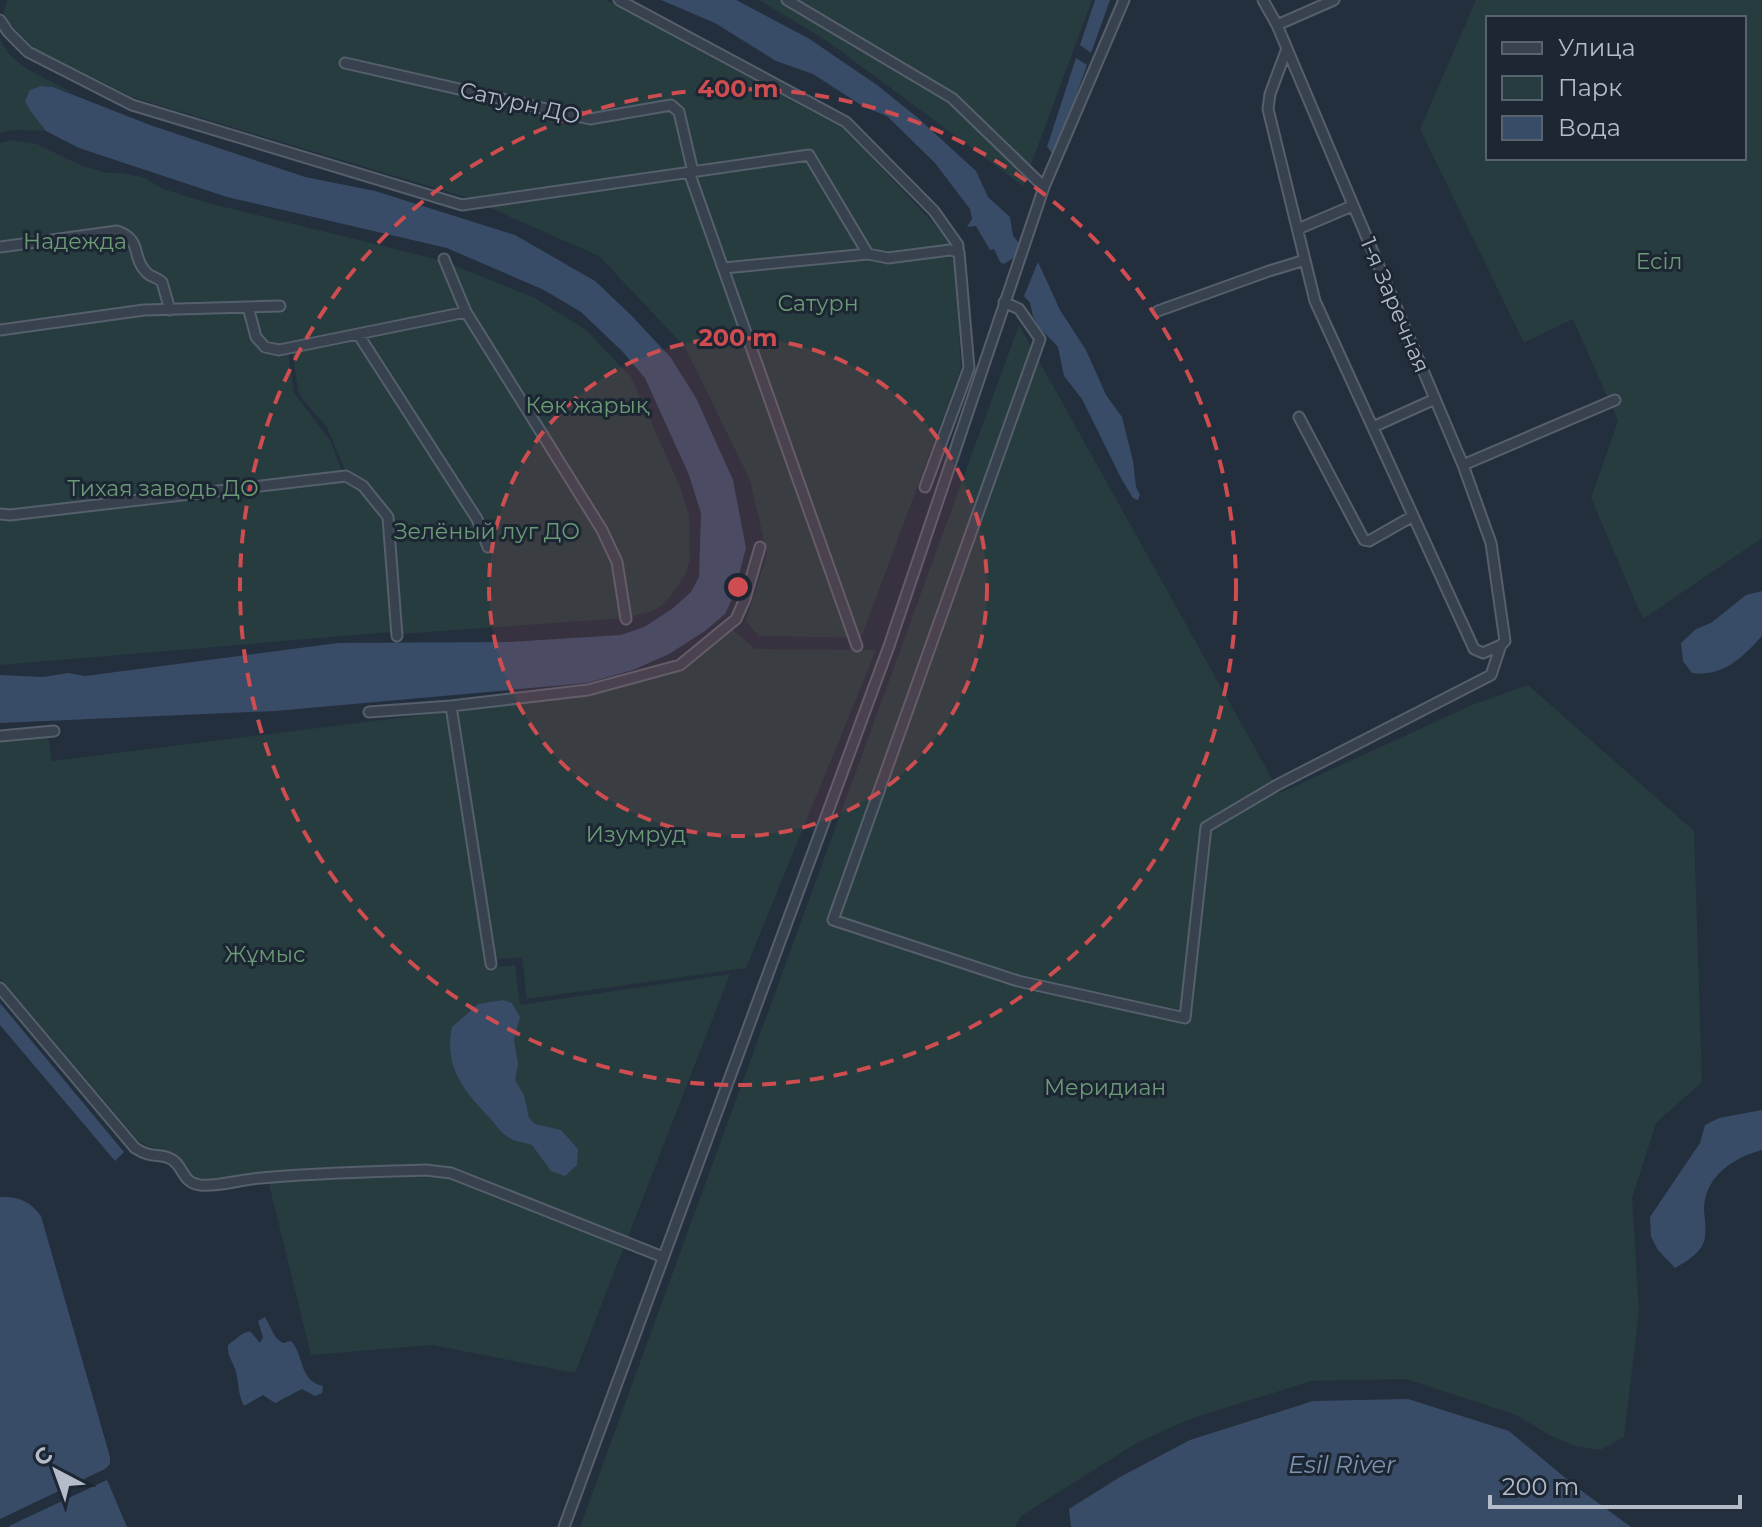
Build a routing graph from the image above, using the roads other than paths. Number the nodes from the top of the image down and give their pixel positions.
1 (619, 0) edge
2 (787, 0) edge
3 (1124, 0) edge
4 (1263, 0) edge
5 (1334, 0) edge
6 (0, 20) edge
7 (1277, 25) junction
8 (1286, 51) junction
9 (345, 63) dead end
10 (691, 172) junction
11 (1044, 187) junction
12 (1352, 206) junction
13 (1298, 229) junction
14 (0, 247) edge
15 (958, 252) junction
16 (868, 254) junction
17 (444, 259) dead end
18 (1305, 260) junction
19 (724, 268) junction
20 (1004, 302) junction
21 (280, 306) dead end
22 (248, 307) junction
23 (170, 310) junction
24 (1158, 311) dead end
25 (466, 312) junction
26 (0, 330) edge
27 (358, 334) junction
28 (1435, 399) junction
29 (1615, 400) dead end
30 (1299, 417) dead end
31 (1373, 427) junction
32 (1463, 465) junction
33 (925, 487) dead end
34 (0, 514) edge
35 (1413, 516) junction
36 (488, 547) dead end
37 (760, 547) dead end
38 (626, 619) dead end
39 (397, 636) dead end
40 (1501, 645) junction
41 (857, 646) dead end
42 (451, 706) junction
43 (369, 712) dead end
44 (54, 731) dead end
45 (0, 736) edge
46 (491, 964) dead end
47 (0, 988) edge
48 (663, 1257) junction
49 (564, 1527) edge

1 - 15 street
2 - 11 street
3 - 11 street
4 - 7 street, 1-я Заречная
5 - 7 street
6 - 10 street
7 - 8 street, 1-я Заречная
8 - 12 street, 1-я Заречная
8 - 13 street
9 - 10 street, Сатурн ДО
10 - 16 street
10 - 19 street
11 - 20 street
12 - 13 street
12 - 28 street, 1-я Заречная
13 - 18 street
14 - 23 street
15 - 16 street
15 - 33 street
16 - 19 street
17 - 25 street
18 - 24 street
18 - 31 street
19 - 41 street
20 - 40 street
20 - 48 street
21 - 22 street
22 - 23 street
22 - 27 street
23 - 26 street
25 - 27 street
25 - 38 street
27 - 36 street
28 - 31 street
28 - 32 street, 1-я Заречная
29 - 32 street
30 - 35 street
31 - 35 street
32 - 40 street, 1-я Заречная
34 - 39 street
35 - 40 street
37 - 42 street
42 - 43 street
42 - 46 street
44 - 45 street
47 - 48 street
48 - 49 street

